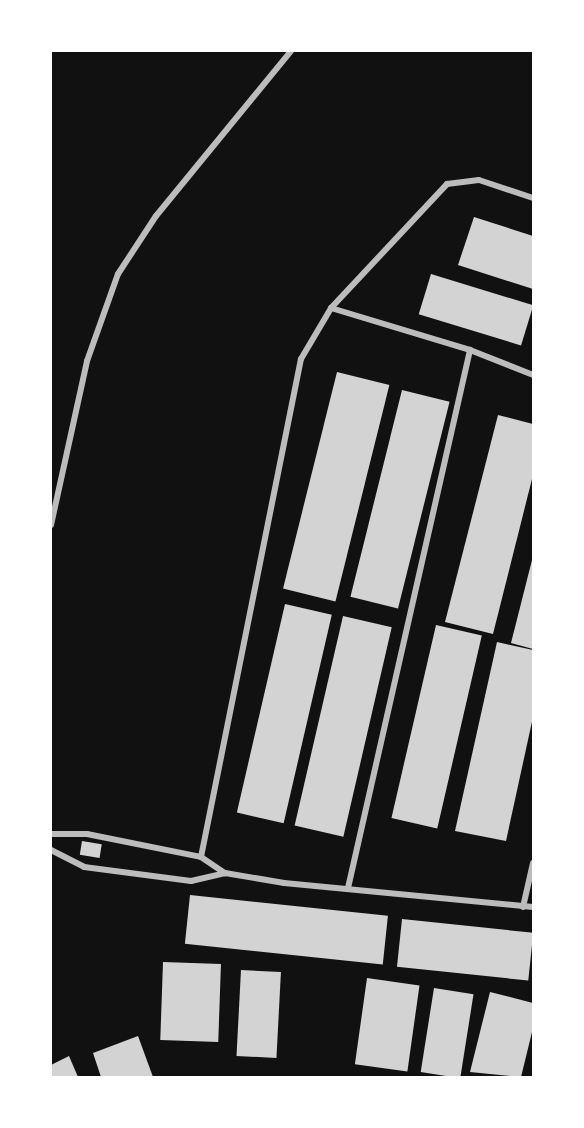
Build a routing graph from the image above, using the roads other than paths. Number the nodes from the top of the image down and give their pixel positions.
1 (291, 51) edge
2 (533, 198) edge
3 (331, 308) junction
4 (470, 350) junction
5 (533, 375) edge
6 (51, 525) edge
7 (51, 834) edge
8 (51, 850) edge
9 (201, 857) junction
10 (533, 863) edge
11 (225, 873) junction
12 (348, 888) junction
13 (524, 907) junction
14 (533, 907) edge

1 - 6 street
2 - 3 street
3 - 4 street
3 - 9 street
4 - 5 street
4 - 12 street
7 - 9 street
8 - 11 street
9 - 11 street
10 - 13 street
11 - 12 street
12 - 13 street
13 - 14 street

